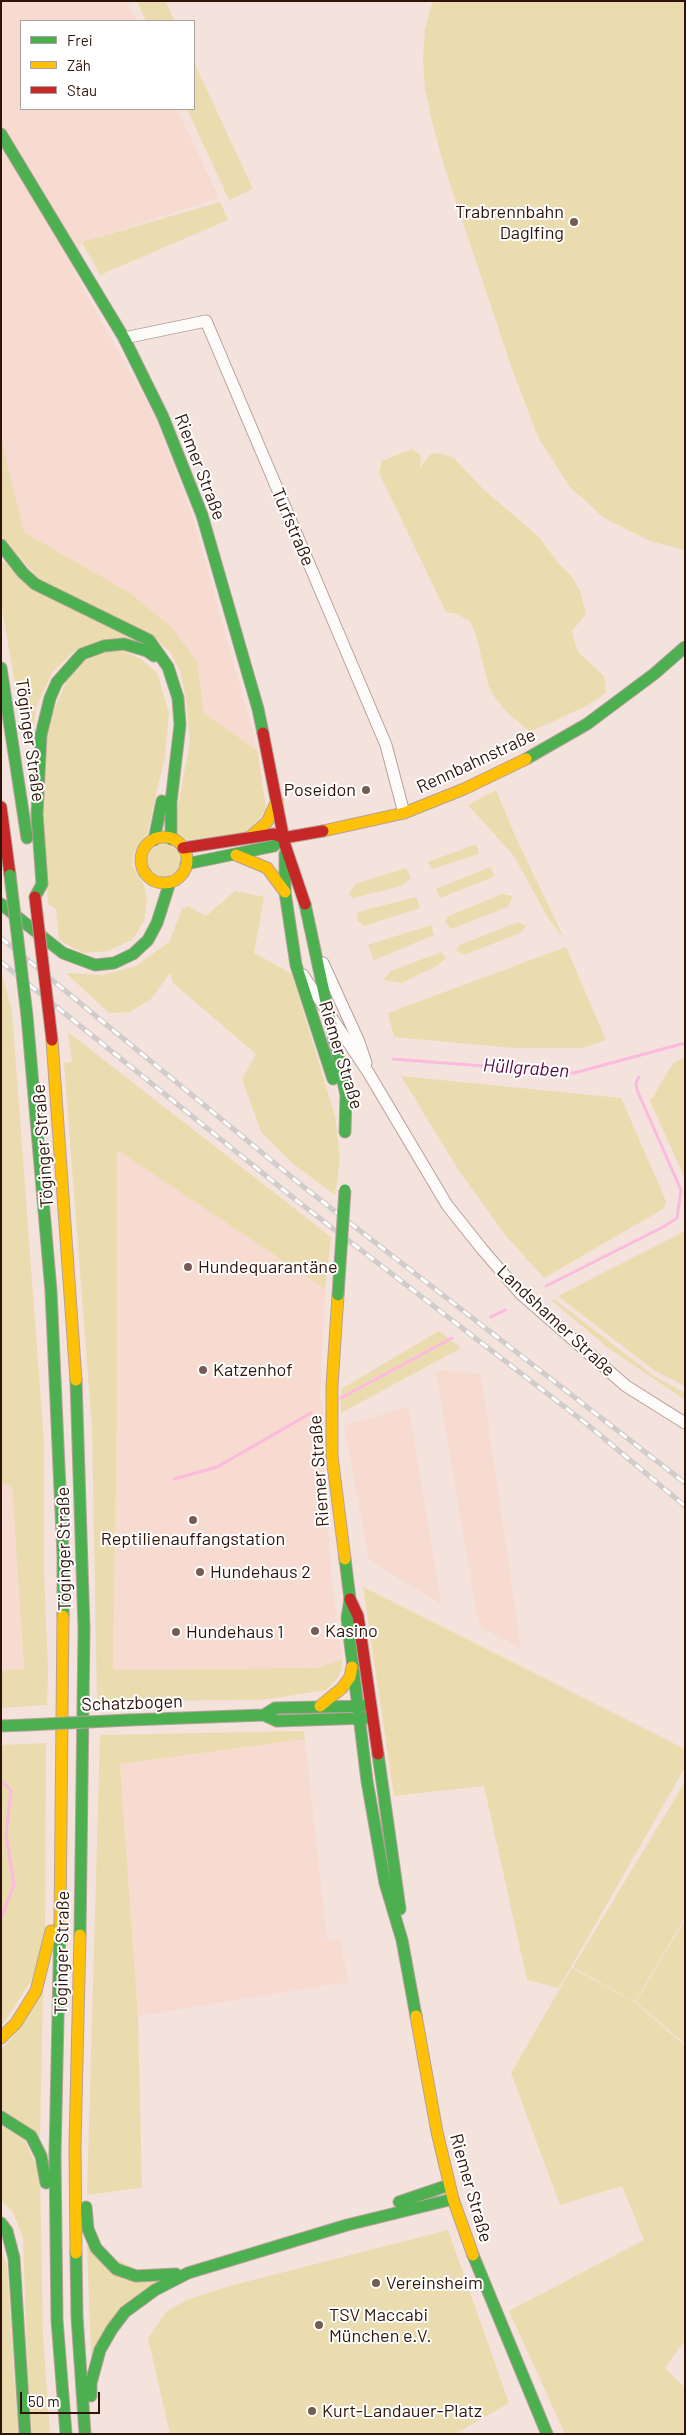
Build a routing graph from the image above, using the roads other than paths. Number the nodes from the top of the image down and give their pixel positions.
1 (1, 134) edge
2 (124, 338) junction
3 (1, 545) edge
4 (685, 647) edge
5 (168, 667) junction
6 (1, 668) edge
7 (175, 769) junction
8 (277, 801) junction
9 (1, 807) edge
10 (404, 813) junction
11 (250, 837) junction
12 (171, 839) junction
13 (154, 840) junction
14 (284, 841) junction
15 (183, 848) junction
16 (235, 855) junction
17 (186, 864) junction
18 (155, 881) junction
19 (170, 882) junction
20 (285, 892) junction
21 (35, 897) junction
22 (1, 904) edge
23 (159, 915) junction
24 (316, 950) junction
25 (296, 965) junction
26 (327, 1010) junction
27 (368, 1072) junction
28 (345, 1190) dead end
29 (685, 1423) edge
30 (350, 1599) junction
31 (352, 1666) junction
32 (357, 1705) junction
33 (320, 1706) junction
34 (372, 1712) junction
35 (264, 1715) junction
36 (359, 1718) junction
37 (1, 1726) edge
38 (62, 1851) junction
39 (402, 1940) junction
40 (1, 2038) edge
41 (1, 2117) edge
42 (75, 2145) junction
43 (450, 2185) junction
44 (453, 2198) junction
45 (1, 2223) edge
46 (347, 2225) junction
47 (188, 2273) junction
48 (57, 2295) junction
49 (84, 2431) edge
50 (25, 2434) edge
51 (66, 2434) edge
52 (547, 2434) edge

1 - 2 main road, Riemer Straße
2 - 8 main road, Riemer Straße
2 - 10 street, Turfstraße
3 - 5 main road
4 - 10 main road, Rennbahnstraße
5 - 7 main road
5 - 21 main road
6 - 21 main road, Töginger Straße
7 - 12 main road
7 - 13 main road
8 - 11 main road
8 - 14 main road, Riemer Straße
9 - 38 main road, Töginger Straße, bridge
10 - 14 main road, Rennbahnstraße
11 - 14 main road, Rennbahnstraße
11 - 15 main road, Rennbahnstraße
12 - 13 main road
12 - 15 main road
13 - 18 main road
14 - 16 main road, Rennbahnstraße
14 - 20 main road, Riemer Straße
14 - 24 main road, Riemer Straße
15 - 17 main road
16 - 17 main road, Rennbahnstraße
16 - 20 main road
17 - 19 main road
18 - 19 main road
18 - 23 main road
19 - 23 main road
20 - 25 main road, Riemer Straße
21 - 42 main road, Töginger Straße, bridge
22 - 23 main road
24 - 26 main road, Riemer Straße
24 - 27 street, Landshamer Straße
25 - 26 street, Landshamer Straße
25 - 26 main road, Riemer Straße
26 - 27 street, Landshamer Straße
27 - 29 street, Landshamer Straße
28 - 30 main road, Riemer Straße, bridge
30 - 31 main road, Riemer Straße
30 - 34 main road, Riemer Straße
31 - 32 main road, Riemer Straße
31 - 33 main road
32 - 33 main road, Schatzbogen
32 - 34 main road, Schatzbogen
32 - 36 main road, Riemer Straße
33 - 35 main road, Schatzbogen
34 - 36 main road, Schatzbogen
34 - 39 main road, Riemer Straße
35 - 36 main road, Schatzbogen
35 - 37 main road, Schatzbogen, bridge
36 - 39 main road, Riemer Straße
38 - 40 main road
38 - 48 main road, Töginger Straße
39 - 43 main road, Riemer Straße
41 - 48 main road
42 - 47 main road
42 - 49 main road, Töginger Straße
43 - 44 main road, Riemer Straße
43 - 46 main road
44 - 46 main road
44 - 52 main road, Riemer Straße
45 - 50 main road
46 - 47 main road
47 - 49 main road
48 - 51 main road, Töginger Straße

